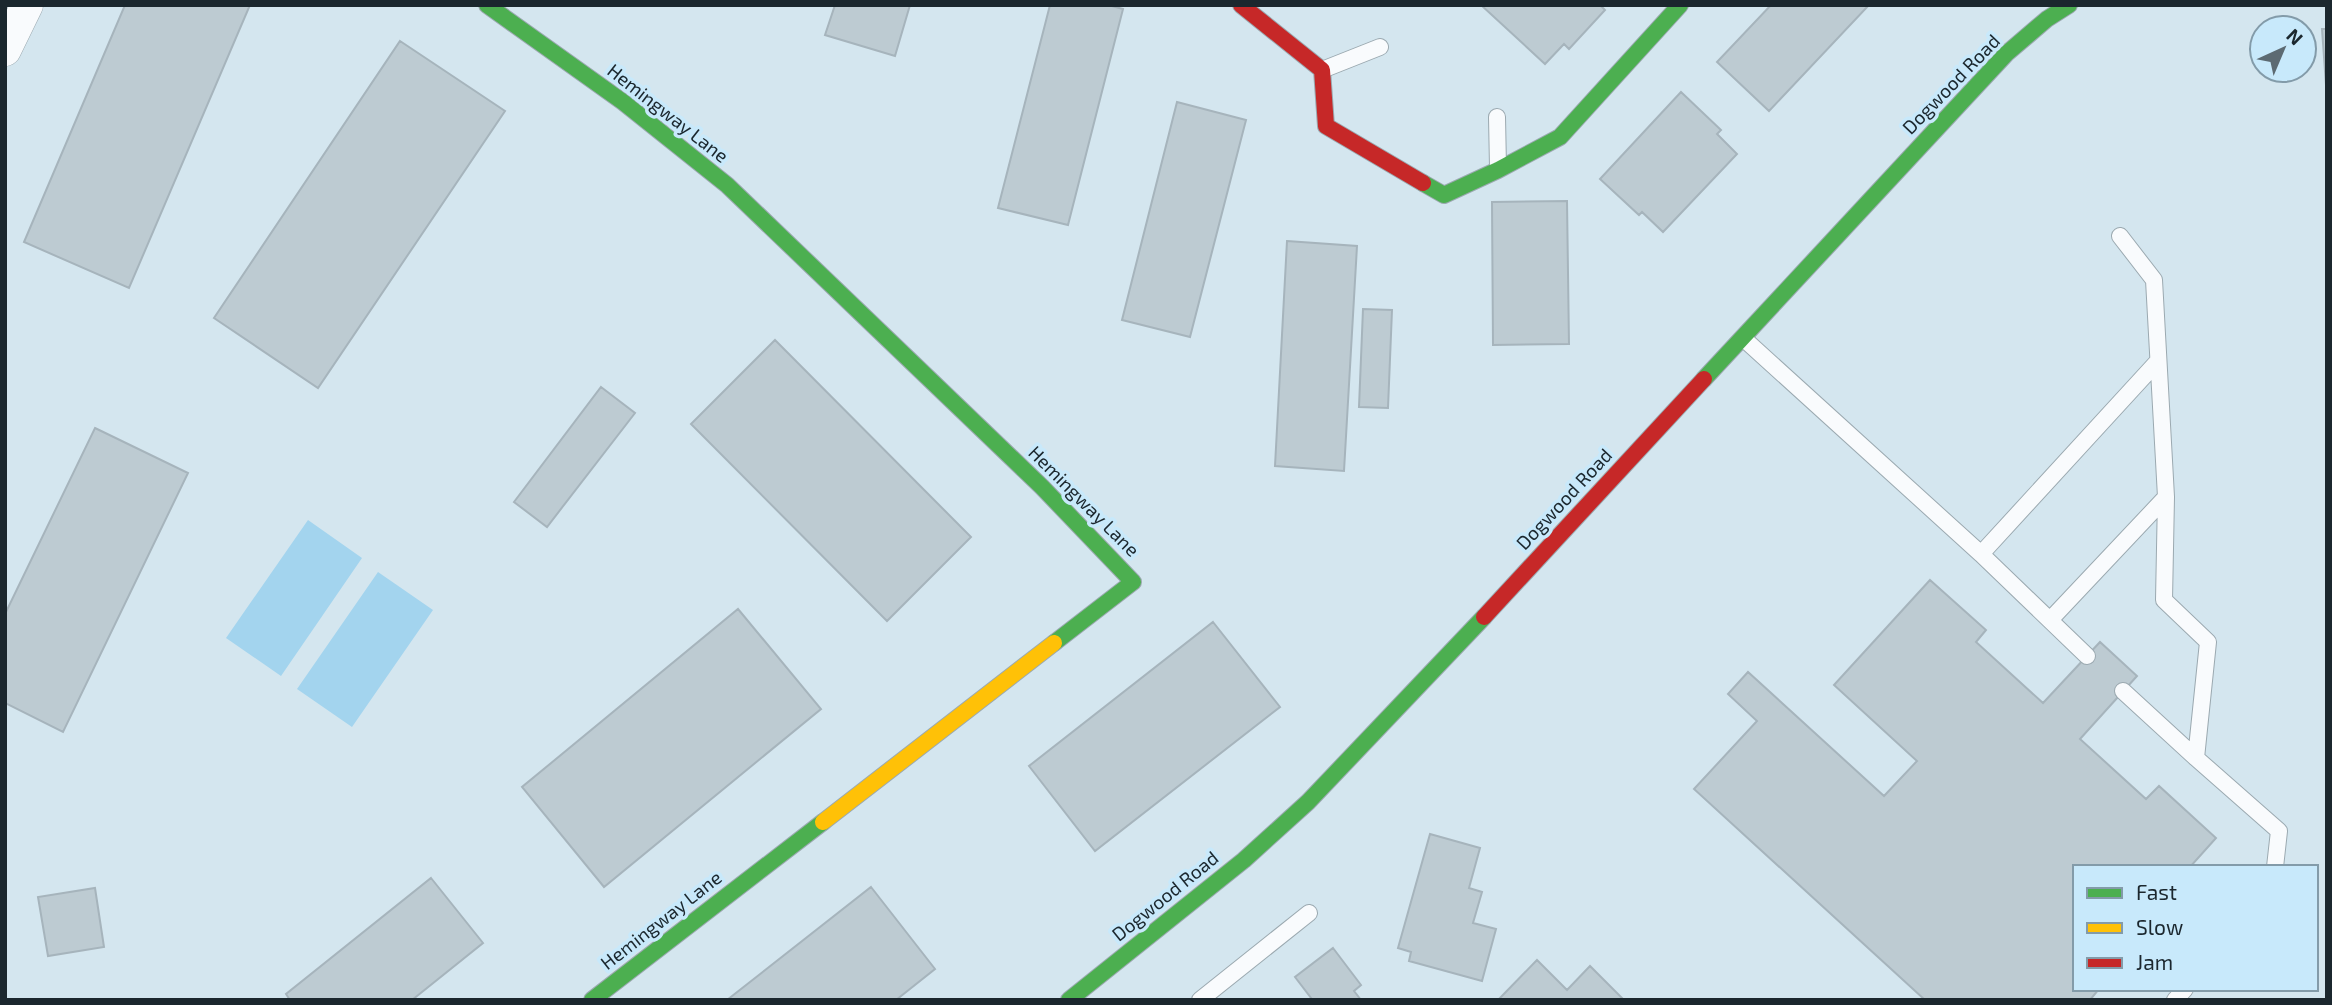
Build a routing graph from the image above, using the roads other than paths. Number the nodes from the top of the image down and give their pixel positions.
1 (27, 5) edge
2 (487, 5) edge
3 (1241, 5) edge
4 (1680, 5) edge
5 (2070, 5) edge
6 (1380, 47) dead end
7 (5, 50) edge
8 (1322, 69) junction
9 (1497, 117) dead end
10 (1498, 170) junction
11 (2120, 236) dead end
12 (1742, 338) junction
13 (2158, 361) junction
14 (2166, 497) junction
15 (1981, 554) junction
16 (2050, 621) junction
17 (2087, 656) dead end
18 (2123, 691) dead end
19 (2196, 758) junction
20 (2275, 865) edge
21 (1309, 913) dead end
22 (592, 1000) edge
23 (1069, 1000) edge
24 (1200, 1000) edge

1 - 7 street
2 - 22 street, Hemingway Lane
3 - 8 street
4 - 10 street
5 - 12 street, Dogwood Road
6 - 8 lane
8 - 10 street
9 - 10 lane
11 - 13 lane
12 - 15 lane
12 - 23 street, Dogwood Road
13 - 14 lane
13 - 15 lane
14 - 16 lane
14 - 19 lane
15 - 16 lane
16 - 17 lane
18 - 19 lane
19 - 20 lane
21 - 24 lane

